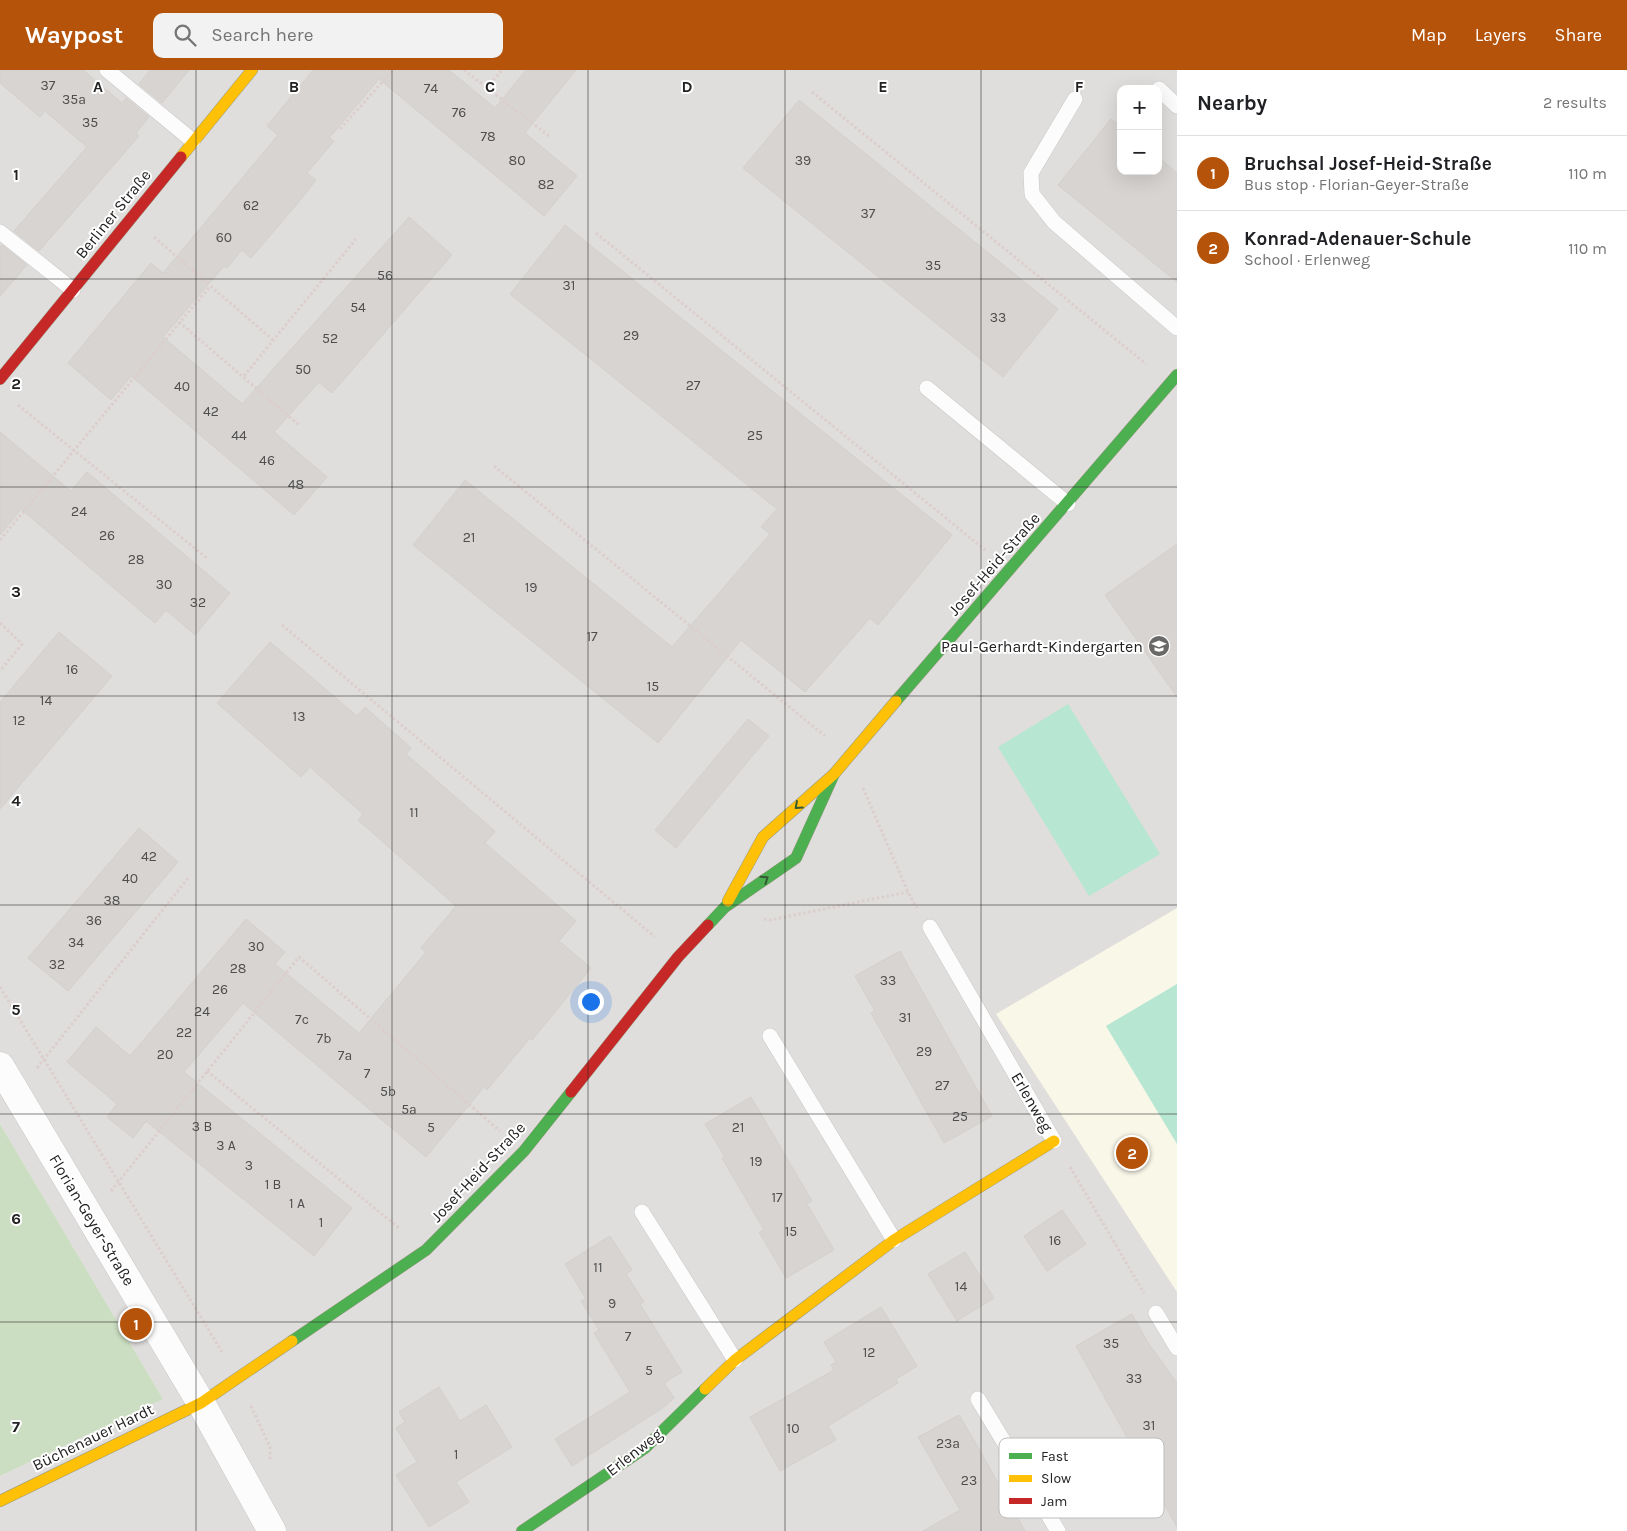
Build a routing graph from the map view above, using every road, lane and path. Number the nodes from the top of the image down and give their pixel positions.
1 (107, 70) edge
2 (252, 70) edge
3 (393, 70) edge
4 (464, 70) edge
5 (502, 70) edge
6 (487, 88) junction
7 (812, 92) dead end
8 (1162, 92) edge
9 (1075, 100) dead end
10 (1177, 106) edge
11 (340, 129) dead end
12 (550, 137) dead end
13 (193, 140) junction
14 (131, 217) junction
15 (0, 232) edge
16 (596, 233) dead end
17 (356, 239) dead end
18 (210, 286) junction
19 (73, 290) junction
20 (179, 322) junction
21 (1177, 328) edge
22 (273, 340) junction
23 (244, 376) junction
24 (0, 379) edge
25 (1174, 379) edge
26 (927, 388) dead end
27 (15, 402) dead end
28 (299, 424) dead end
29 (74, 450) junction
30 (494, 466) dead end
31 (1068, 504) junction
32 (0, 540) edge
33 (208, 559) dead end
34 (1011, 571) junction
35 (0, 623) edge
36 (282, 625) dead end
37 (0, 671) edge
38 (849, 755) junction
39 (834, 774) junction
40 (188, 878) dead end
41 (908, 892) junction
42 (725, 906) junction
43 (930, 927) joint
44 (678, 957) junction
45 (0, 987) edge
46 (770, 1036) dead end
47 (45, 1058) junction
48 (0, 1066) edge
49 (208, 1071) junction
50 (17, 1094) junction
51 (1054, 1141) junction
52 (524, 1151) junction
53 (119, 1181) junction
54 (642, 1212) dead end
55 (90, 1216) junction
56 (894, 1240) junction
57 (426, 1250) junction
58 (1156, 1313) joint
59 (1177, 1348) edge
60 (735, 1360) junction
61 (238, 1377) junction
62 (978, 1399) dead end
63 (201, 1403) junction
64 (1002, 1438) edge
65 (269, 1465) dead end
66 (0, 1501) edge
67 (1050, 1518) edge
68 (272, 1531) edge
69 (522, 1531) edge
70 (1058, 1531) edge

1 - 13 lane
2 - 13 street, Berliner Straße
3 - 11 path
4 - 6 path
5 - 6 path
6 - 12 path
7 - 25 path
8 - 10 lane
9 - 21 lane
13 - 14 street, Berliner Straße
14 - 18 path
14 - 19 street, Berliner Straße
15 - 19 lane
16 - 34 path
17 - 22 path
18 - 20 path
18 - 22 path
19 - 24 street, Berliner Straße
20 - 23 path
20 - 29 path
22 - 23 path
23 - 28 path
25 - 31 street, Josef-Heid-Straße
26 - 31 lane
27 - 29 path
29 - 32 path
29 - 33 path
30 - 38 path
31 - 34 street, Josef-Heid-Straße
34 - 38 street, Josef-Heid-Straße
35 - 37 path
36 - 44 path
38 - 39 street, Josef-Heid-Straße
38 - 41 path
39 -> 42 street, Josef-Heid-Straße
42 -> 39 street, Josef-Heid-Straße
40 - 47 path
41 - 42 path
41 - 43 path
42 - 44 street, Josef-Heid-Straße
43 - 51 lane, Erlenweg
44 - 52 street, Josef-Heid-Straße
45 - 47 path
46 - 56 lane
47 - 50 path
47 - 53 path
48 - 50 street, Florian-Geyer-Straße
49 - 52 path
49 - 53 path
49 - 57 path
50 - 55 street, Florian-Geyer-Straße
51 - 56 street, Erlenweg
51 - 58 path
52 - 57 street, Josef-Heid-Straße
53 - 55 path
53 - 61 path
54 - 60 lane
55 - 63 street, Florian-Geyer-Straße
56 - 60 street, Erlenweg
57 - 61 street, Josef-Heid-Straße
58 - 59 lane
60 - 69 street, Erlenweg
61 - 63 street, Josef-Heid-Straße
61 - 65 path
62 - 64 lane
63 - 66 street, Büchenauer Hardt
63 - 68 street, Florian-Geyer-Straße
67 - 70 lane

